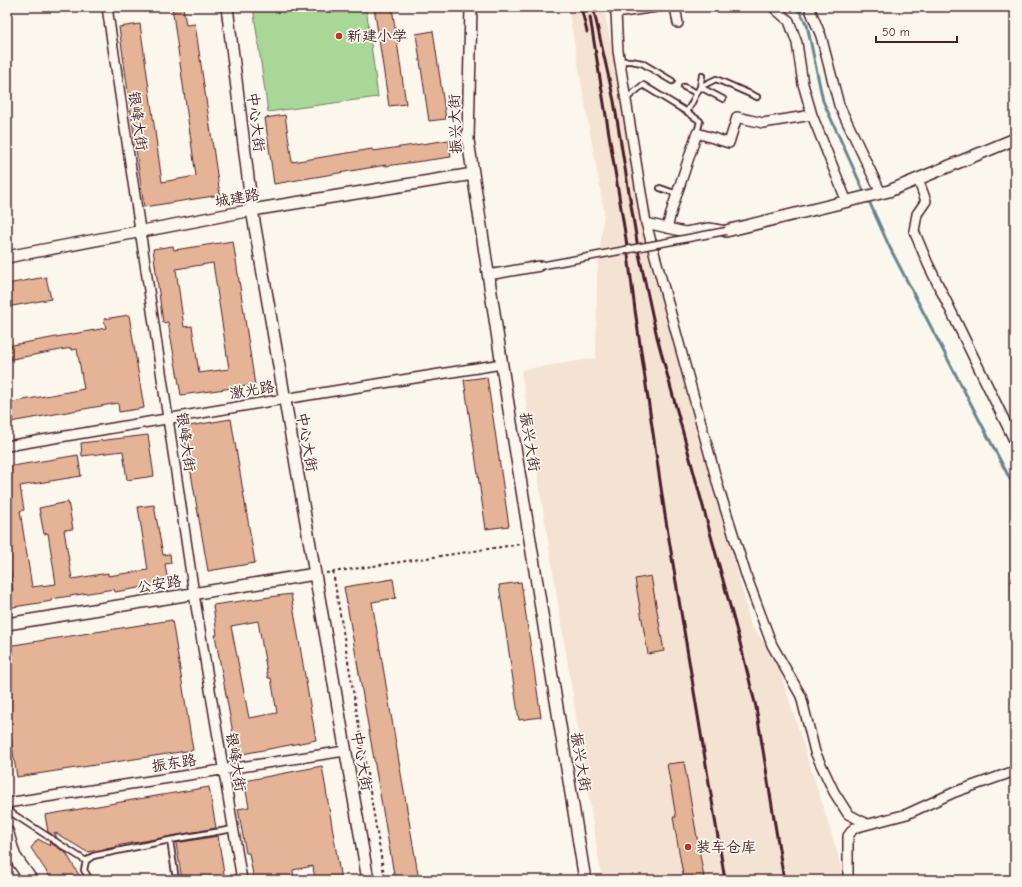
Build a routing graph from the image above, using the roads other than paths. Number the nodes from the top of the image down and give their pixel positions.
1 (107, 7) edge
2 (227, 7) edge
3 (471, 7) edge
4 (656, 7) edge
5 (675, 7) edge
6 (773, 7) edge
7 (809, 7) edge
8 (614, 10) edge
9 (678, 23) dead end
10 (620, 61) junction
11 (702, 76) dead end
12 (672, 80) dead end
13 (684, 87) dead end
14 (700, 87) junction
15 (697, 93) junction
16 (757, 97) dead end
17 (626, 99) junction
18 (722, 99) dead end
19 (687, 112) junction
20 (812, 115) junction
21 (697, 133) junction
22 (1015, 139) edge
23 (473, 174) junction
24 (918, 180) junction
25 (660, 188) dead end
26 (677, 194) junction
27 (871, 196) junction
28 (847, 202) junction
29 (252, 210) junction
30 (646, 223) junction
31 (667, 228) junction
32 (726, 231) junction
33 (141, 232) junction
34 (7, 258) edge
35 (540, 266) joint
36 (488, 276) junction
37 (502, 364) junction
38 (284, 399) junction
39 (168, 418) junction
40 (1015, 442) edge
41 (7, 446) edge
42 (315, 574) junction
43 (194, 594) junction
44 (7, 624) edge
45 (345, 751) junction
46 (224, 770) junction
47 (1015, 771) edge
48 (7, 803) edge
49 (7, 810) edge
50 (867, 824) junction
51 (233, 829) junction
52 (7, 832) edge
53 (170, 840) junction
54 (86, 862) junction
55 (31, 880) edge
56 (90, 880) edge
57 (176, 880) edge
58 (242, 880) edge
59 (368, 880) edge
60 (585, 880) edge
61 (848, 880) edge

1 - 33 street, 银峰大街
2 - 29 street, 中心大街
3 - 23 street, 振兴大街
4 - 8 street
5 - 9 street
6 - 20 street
7 - 27 street
8 - 10 street
10 - 12 lane
10 - 17 street
11 - 14 lane
13 - 15 lane
14 - 15 lane
14 - 16 lane
14 - 18 lane
15 - 19 lane
17 - 19 lane
17 - 30 street
19 - 21 lane
20 - 21 street
20 - 28 street
21 - 26 street
22 - 24 street
23 - 29 street, 城建路
23 - 36 street, 振兴大街
24 - 27 street
24 - 40 street
25 - 26 lane
26 - 31 street
27 - 28 street
28 - 32 street
29 - 33 street, 城建路
29 - 38 street, 中心大街
30 - 31 street
30 - 50 street
31 - 32 street
32 - 35 street, bridge
33 - 34 street, 城建路
33 - 39 street, 银峰大街
35 - 36 street
36 - 37 street, 振兴大街
37 - 38 street, 激光路
37 - 60 street, 振兴大街
38 - 39 street, 激光路
38 - 42 street, 中心大街
39 - 41 street, 激光路
39 - 43 street, 银峰大街
42 - 43 street, 公安路
42 - 45 street, 中心大街
43 - 44 street, 公安路
43 - 46 street, 银峰大街
45 - 46 street, 振东路
45 - 59 street, 中心大街
46 - 48 street, 振东路
46 - 51 street, 银峰大街
47 - 50 street
49 - 54 lane
50 - 61 street
51 - 53 lane
51 - 58 street, 银峰大街
52 - 55 main road
53 - 54 lane
53 - 57 lane
54 - 56 lane

